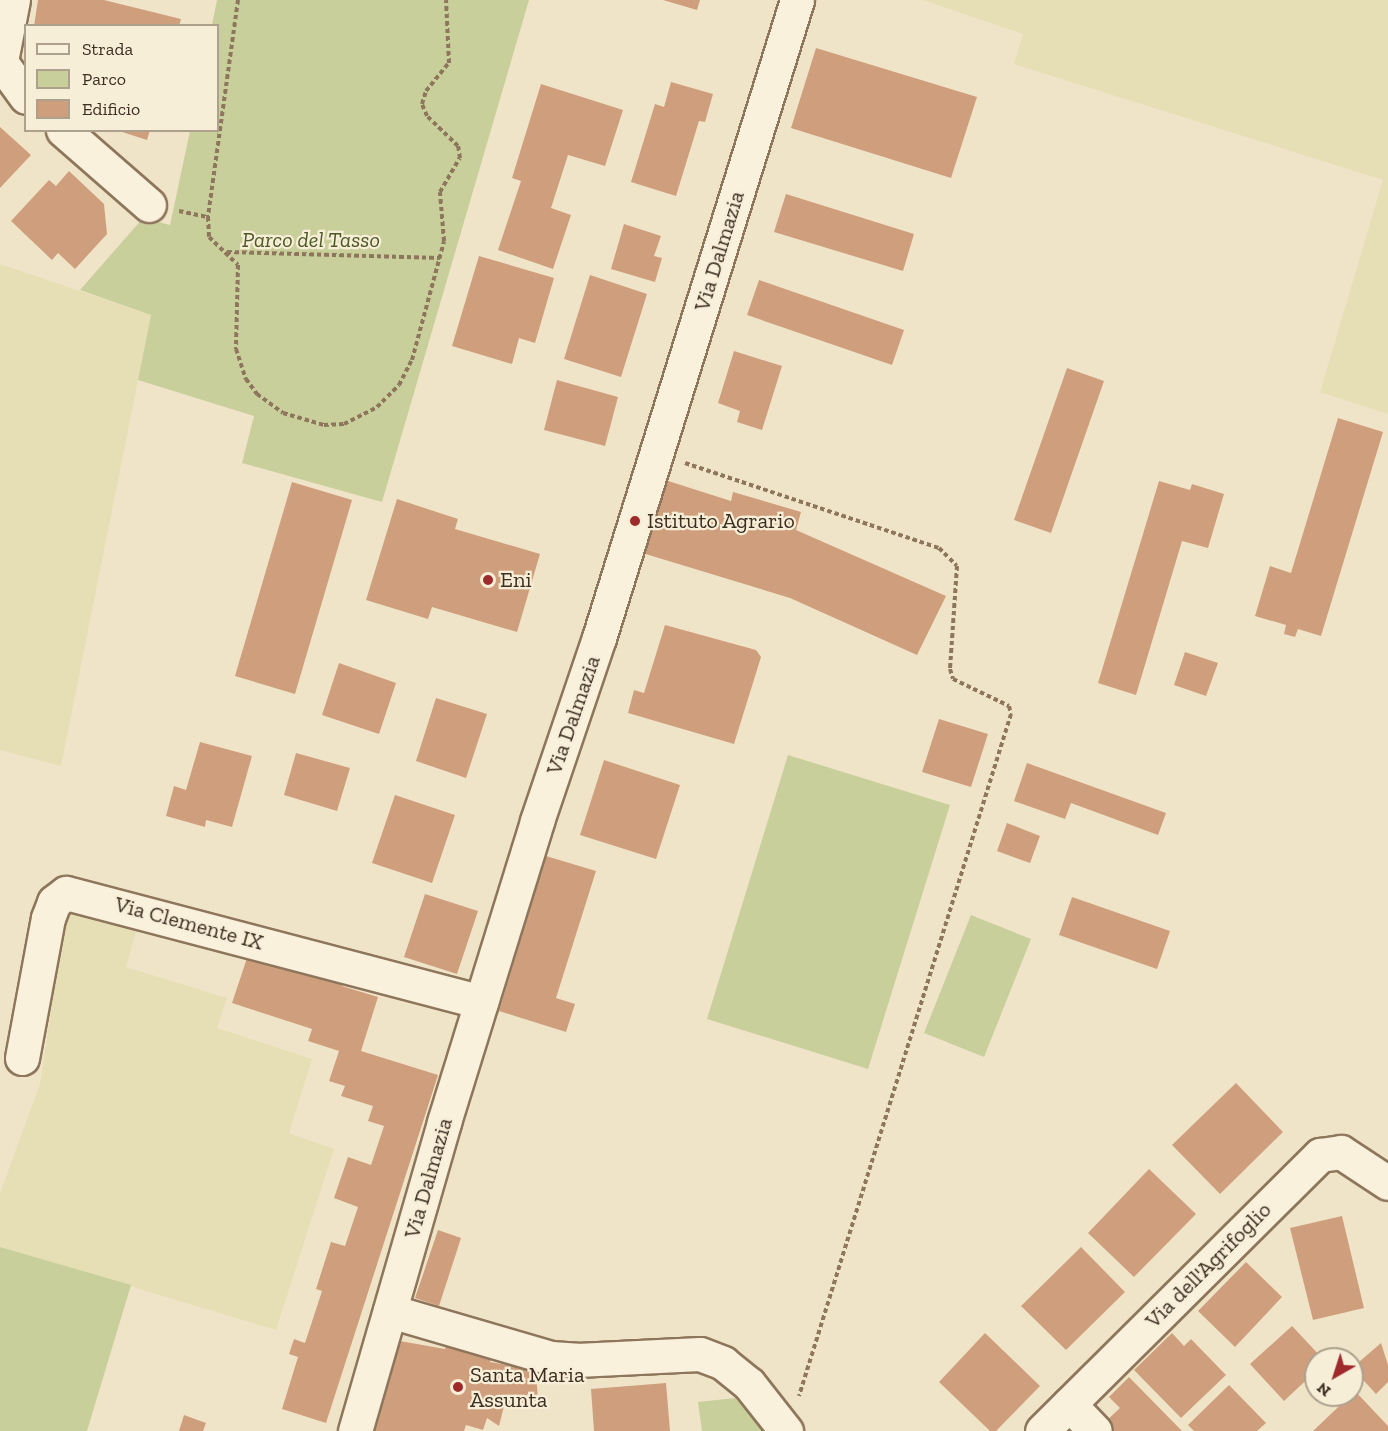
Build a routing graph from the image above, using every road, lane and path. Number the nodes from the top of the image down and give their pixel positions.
1 (13, 0) edge
2 (238, 0) edge
3 (446, 0) edge
4 (797, 0) edge
5 (1, 61) edge
6 (24, 94) edge
7 (65, 132) edge
8 (149, 205) dead end
9 (226, 252) junction
10 (440, 258) junction
11 (656, 453) junction
12 (481, 1002) junction
13 (22, 1058) dead end
14 (1388, 1183) edge
15 (390, 1311) junction
16 (797, 1401) dead end
17 (1069, 1404) junction
18 (355, 1431) edge
19 (786, 1431) edge
20 (1042, 1431) edge
21 (1095, 1431) edge

1 - 5 street
2 - 9 path
3 - 10 path
4 - 11 street, Via Dalmazia
5 - 6 street
7 - 8 street
9 - 10 path
9 - 10 path
11 - 12 street, Via Dalmazia
11 - 16 path
12 - 13 street, Via Clemente IX
12 - 15 street, Via Dalmazia
14 - 17 street, Via dell'Agrifoglio
15 - 18 street, Via Dalmazia
15 - 19 street
17 - 20 street, Via dell'Agrifoglio
17 - 21 street

